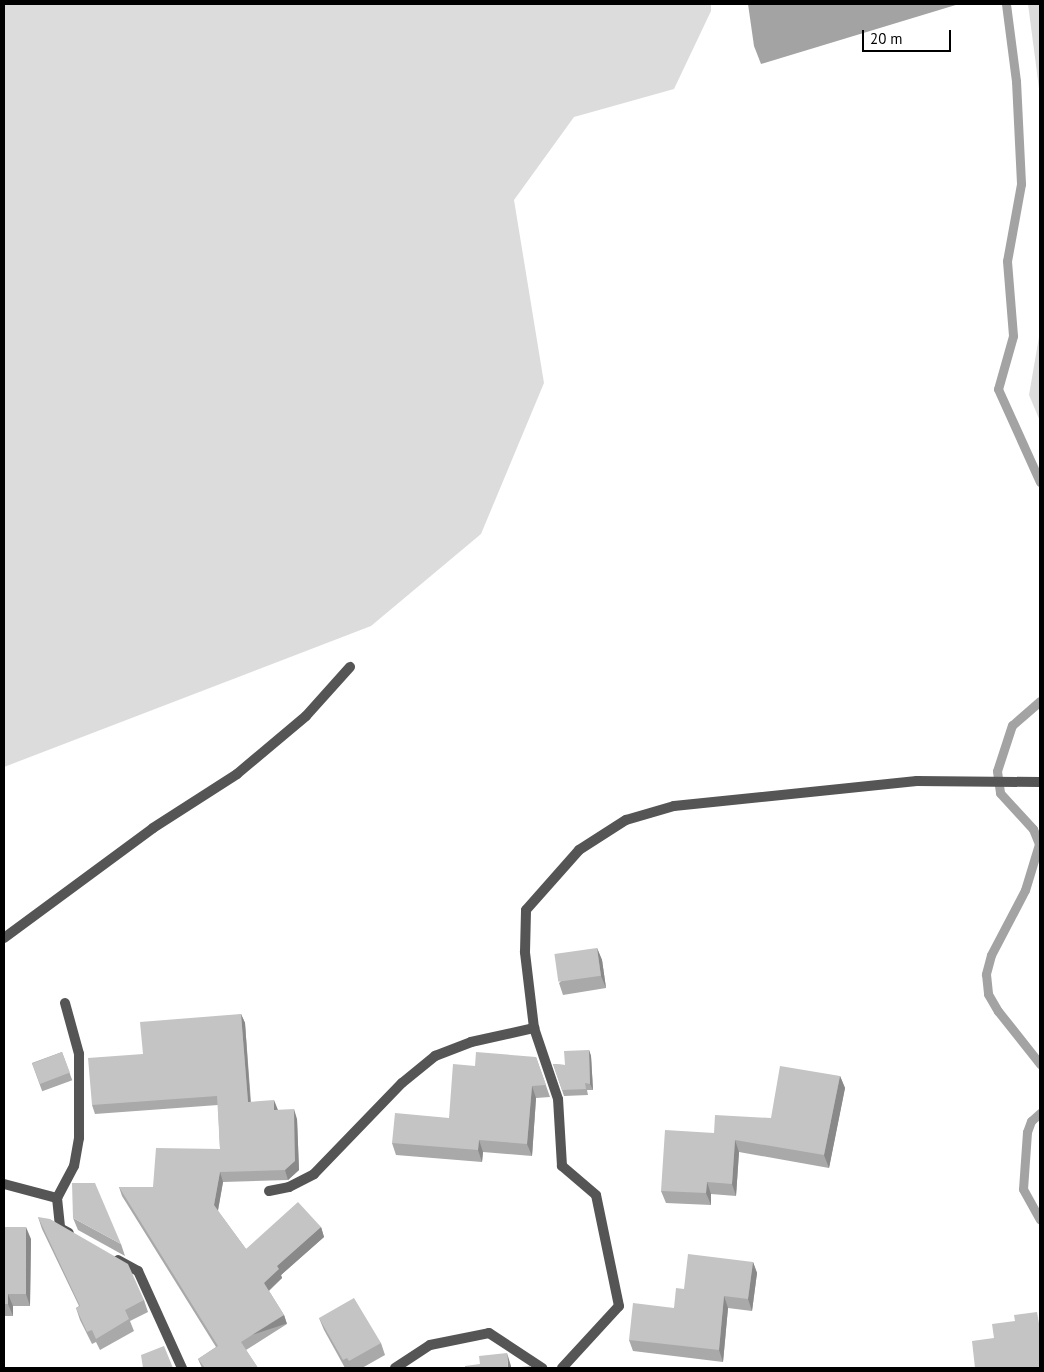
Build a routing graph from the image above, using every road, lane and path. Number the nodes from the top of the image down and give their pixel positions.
1 (350, 667) dead end
2 (1040, 782) edge
3 (4, 938) edge
4 (65, 1004) dead end
5 (534, 1028) junction
6 (4, 1184) edge
7 (269, 1191) dead end
8 (57, 1198) junction
9 (78, 1238) edge
10 (103, 1252) edge
11 (182, 1368) edge
12 (395, 1368) edge
13 (542, 1368) edge
14 (562, 1368) edge

1 - 3 street
2 - 5 street
4 - 8 street
5 - 7 street
5 - 14 street
6 - 8 street
8 - 9 street
10 - 11 street
12 - 13 street

